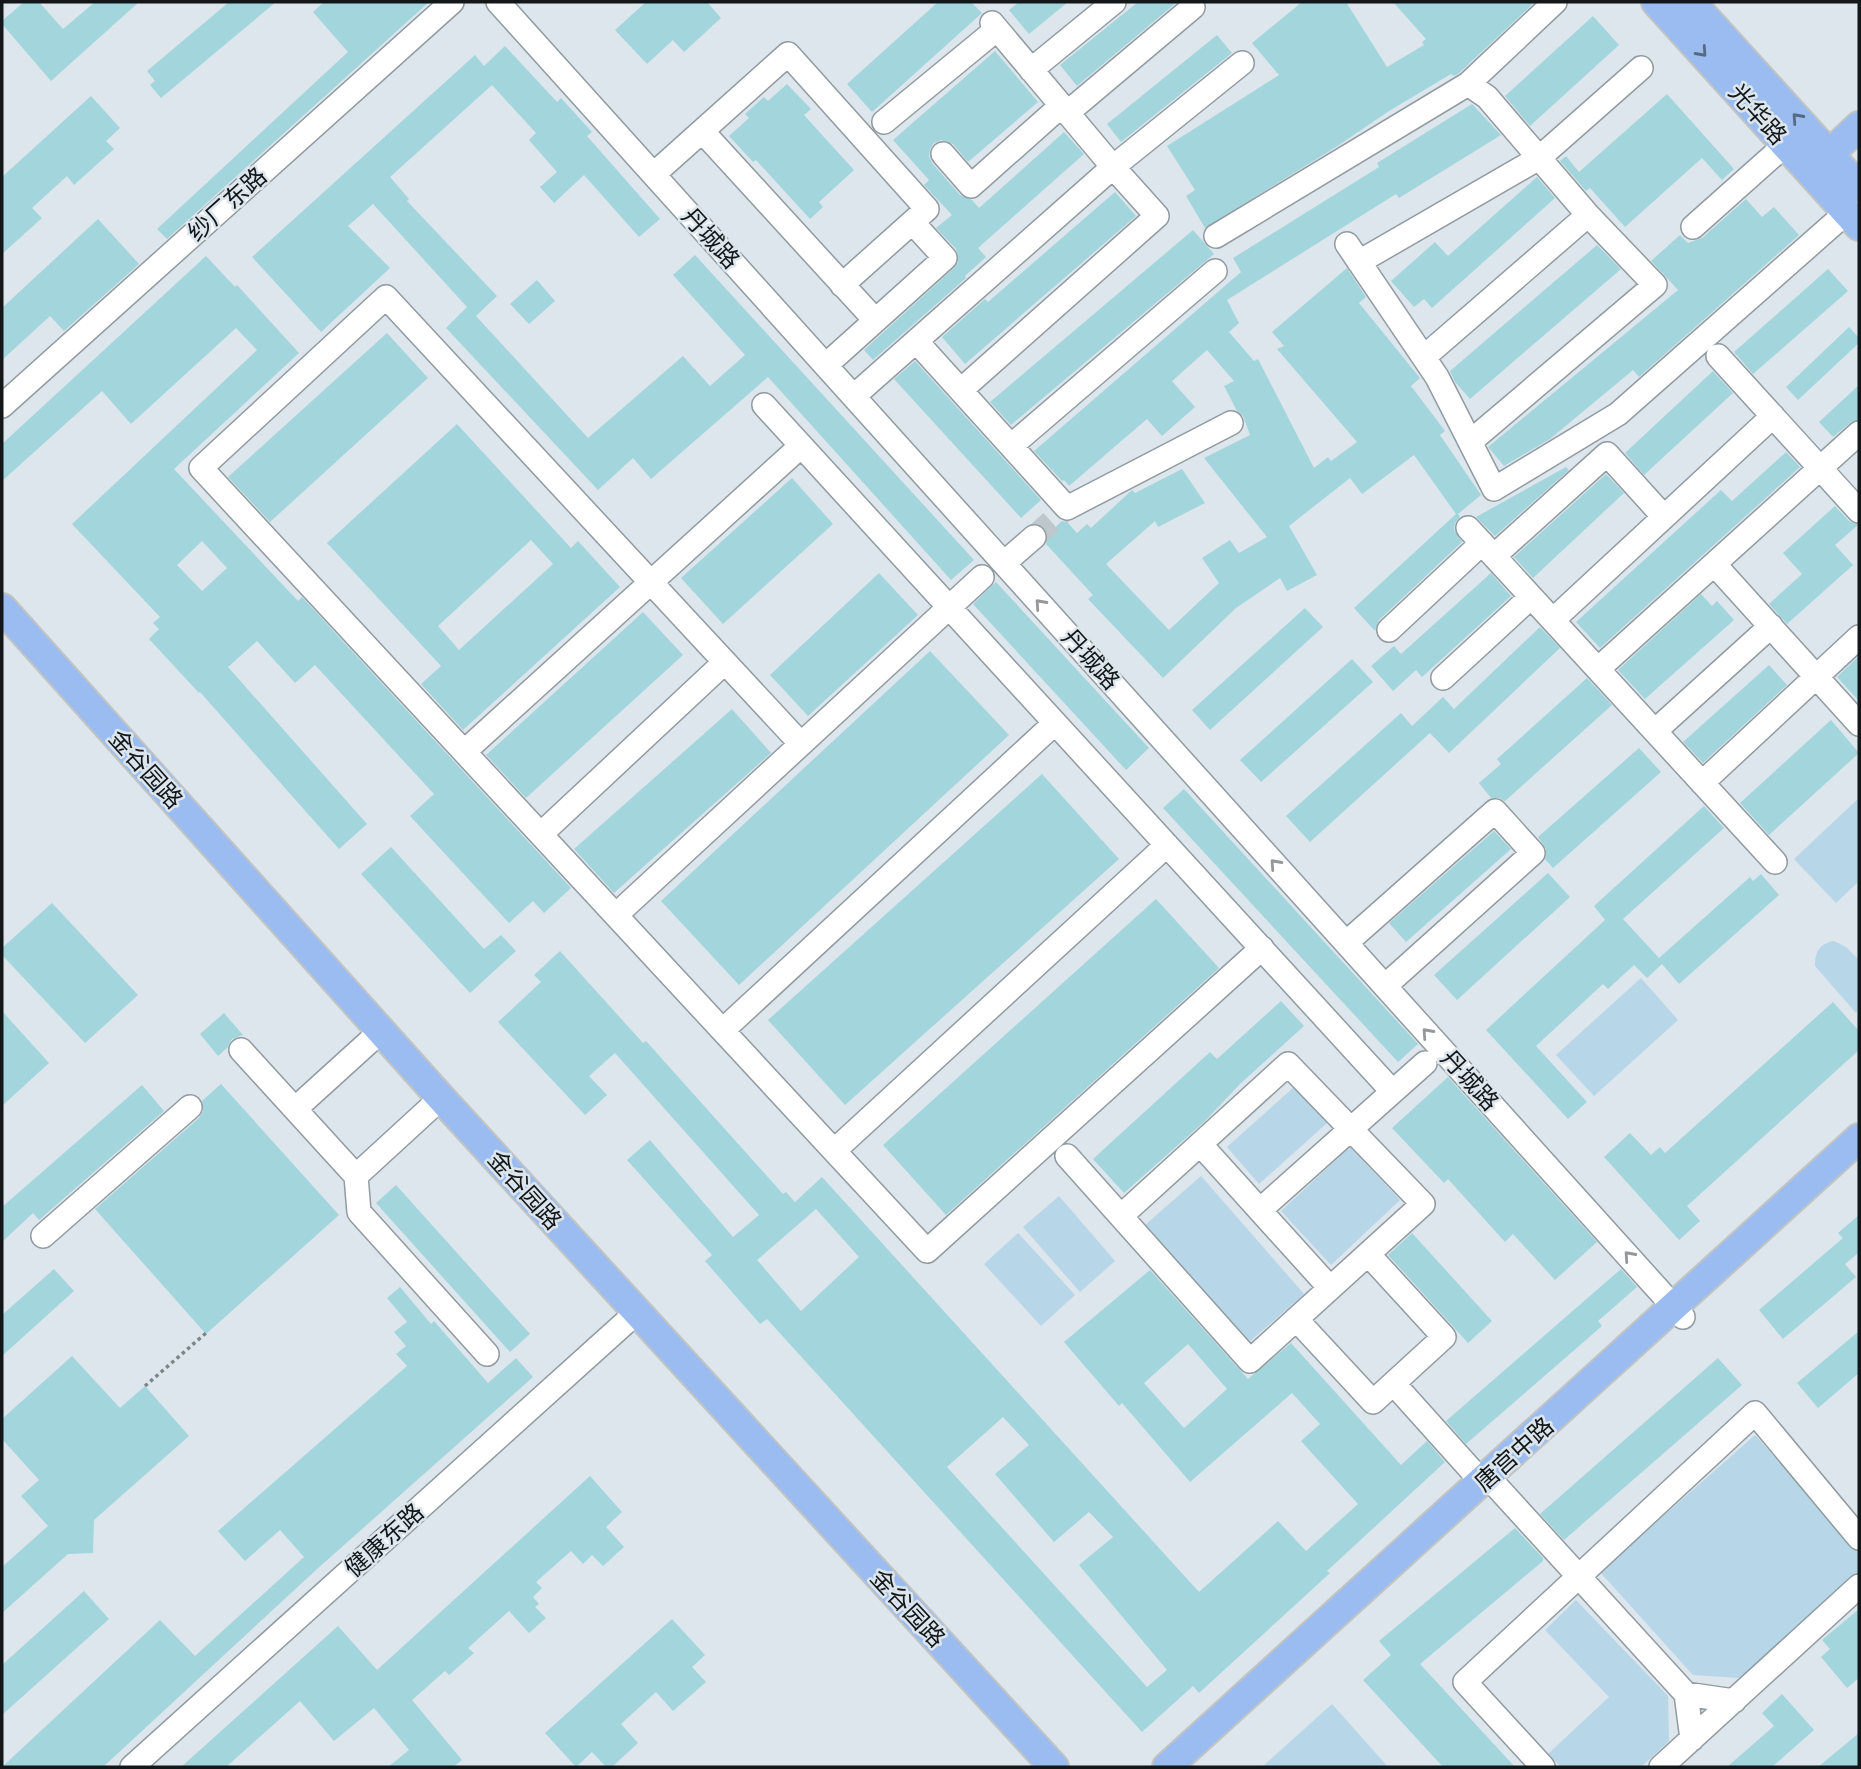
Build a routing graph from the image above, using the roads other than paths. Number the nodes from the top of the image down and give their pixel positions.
1 (452, 2) edge
2 (498, 2) edge
3 (1114, 2) edge
4 (1555, 2) edge
5 (1656, 2) edge
6 (1691, 2) edge
7 (1193, 7) dead end
8 (1242, 63) dead end
9 (1641, 68) dead end
10 (1031, 70) junction
11 (1468, 84) junction
12 (1064, 109) junction
13 (884, 122) dead end
14 (1859, 126) edge
15 (702, 131) junction
16 (1786, 145) junction
17 (943, 154) dead end
18 (1539, 158) junction
19 (1820, 162) junction
20 (1113, 167) junction
21 (654, 174) junction
22 (1852, 197) edge
23 (1588, 215) junction
24 (913, 223) junction
25 (1693, 227) dead end
26 (1216, 236) dead end
27 (1215, 271) dead end
28 (842, 285) junction
29 (876, 320) junction
30 (916, 341) junction
31 (1718, 356) dead end
32 (1424, 357) junction
33 (826, 365) junction
34 (961, 390) junction
35 (854, 396) junction
36 (764, 405) dead end
37 (2, 406) edge
38 (1773, 416) junction
39 (1231, 423) dead end
40 (1859, 433) edge
41 (1470, 442) junction
42 (801, 446) junction
43 (1011, 446) junction
44 (1821, 468) junction
45 (1859, 511) edge
46 (1664, 517) junction
47 (1034, 537) tunnel mouth
48 (1481, 542) junction
49 (1004, 563) junction
50 (1715, 565) junction
51 (982, 578) dead end
52 (651, 582) junction
53 (1531, 597) junction
54 (2, 608) edge
55 (949, 608) junction
56 (1553, 620) junction
57 (1771, 626) junction
58 (1389, 630) dead end
59 (2, 636) edge
60 (1859, 637) edge
61 (725, 662) junction
62 (1598, 669) junction
63 (1816, 677) junction
64 (1443, 678) dead end
65 (1055, 723) junction
66 (1859, 724) edge
67 (1655, 731) junction
68 (802, 744) junction
69 (465, 751) junction
70 (1702, 783) junction
71 (541, 834) junction
72 (1167, 845) junction
73 (1775, 862) dead end
74 (617, 914) junction
75 (1346, 943) junction
76 (1262, 948) junction
77 (1385, 986) junction
78 (723, 1030) junction
79 (376, 1036) junction
80 (241, 1050) dead end
81 (1425, 1063) dead end
82 (1392, 1091) junction
83 (437, 1103) junction
84 (190, 1107) dead end
85 (295, 1109) junction
86 (1350, 1128) junction
87 (1859, 1138) edge
88 (1200, 1144) junction
89 (835, 1150) junction
90 (1859, 1155) edge
91 (1067, 1156) dead end
92 (356, 1176) junction
93 (1260, 1210) junction
94 (1121, 1216) junction
95 (43, 1236) dead end
96 (1368, 1254) junction
97 (1330, 1288) junction
98 (1679, 1312) junction
99 (632, 1317) junction
100 (1296, 1319) junction
101 (487, 1354) dead end
102 (1394, 1384) junction
103 (1489, 1482) junction
104 (1859, 1538) edge
105 (1578, 1576) junction
106 (1859, 1586) edge
107 (1686, 1694) junction
108 (1734, 1701) junction
109 (1692, 1739) junction
110 (132, 1767) edge
111 (1035, 1767) edge
112 (1054, 1767) edge
113 (1167, 1767) edge
114 (1187, 1767) edge
115 (1543, 1767) edge
116 (1661, 1767) edge

1 - 37 street, 纱厂东路
2 - 21 street, 丹城路
3 - 10 street
4 - 11 street
5 -> 16 main road, 光华路
19 -> 6 main road, 光华路
7 - 12 street
8 - 20 street
9 - 18 street
10 - 12 street
10 - 13 street
11 - 18 street
11 - 26 street
12 - 17 street
12 - 20 street
14 - 19 main road
15 - 21 street
15 - 24 street
15 - 28 street
16 - 19 main road, 光华路
16 - 25 street
18 - 23 street
18 - 32 street
19 - 22 main road, 光华路
20 - 30 street
20 - 34 street
21 - 33 street, 丹城路
22 - 41 street
23 - 32 street
23 - 41 street
24 - 28 street
24 - 29 street
27 - 43 street
28 - 29 street
29 - 33 street
30 - 34 street
30 - 35 street
31 - 38 street
32 - 41 street
33 - 35 street, 丹城路
34 - 43 street
35 - 49 street, 丹城路
36 - 42 street
38 - 44 street
38 - 46 street
39 - 43 street
40 - 44 street
42 - 52 street
42 - 55 street
44 - 45 street
44 - 50 street
46 - 48 street
46 - 56 street
47 - 49 street
48 - 53 street
48 - 58 street
75 -> 49 street, 丹城路
50 - 57 street
50 - 62 street
51 - 55 street
52 - 61 street
52 - 69 street
52 - 69 street
53 - 56 street
53 - 64 street
54 - 79 main road, 金谷园路
55 - 65 street
55 - 68 street
56 - 62 street
57 - 63 street
57 - 67 street
59 - 79 main road, 金谷园路
60 - 63 street
61 - 68 street
61 - 71 street
62 - 67 street
63 - 66 street
63 - 70 street
65 - 72 street
65 - 78 street
67 - 70 street
68 - 74 street
69 - 71 street
70 - 73 street
71 - 74 street
72 - 76 street
72 - 89 street
74 - 78 street
75 - 77 street, 丹城路
75 - 77 street
76 - 82 street
76 - 89 street
98 -> 77 street, 丹城路
78 - 89 street
79 - 83 main road, 金谷园路
79 - 85 street
80 - 85 street
81 - 82 street
82 - 86 street
83 - 92 street
83 - 99 main road, 金谷园路
84 - 95 street
85 - 92 street
86 - 88 street
86 - 93 street
86 - 96 street
87 - 98 main road, 唐宫中路
88 - 93 street
88 - 94 street
90 - 98 main road, 唐宫中路
91 - 94 street
92 - 101 street
93 - 97 street
94 - 100 street
96 - 97 street
96 - 102 street
97 - 100 street
98 - 103 main road, 唐宫中路
99 - 110 street, 健康东路
99 - 111 main road, 金谷园路
99 - 112 main road, 金谷园路
100 - 102 street
102 - 103 street
103 - 105 street
103 - 113 main road, 唐宫中路
103 - 114 main road, 唐宫中路
104 - 105 street
105 - 107 street
105 - 115 street
106 - 108 street
107 - 108 street
107 - 109 street
108 - 109 street
109 - 116 street

